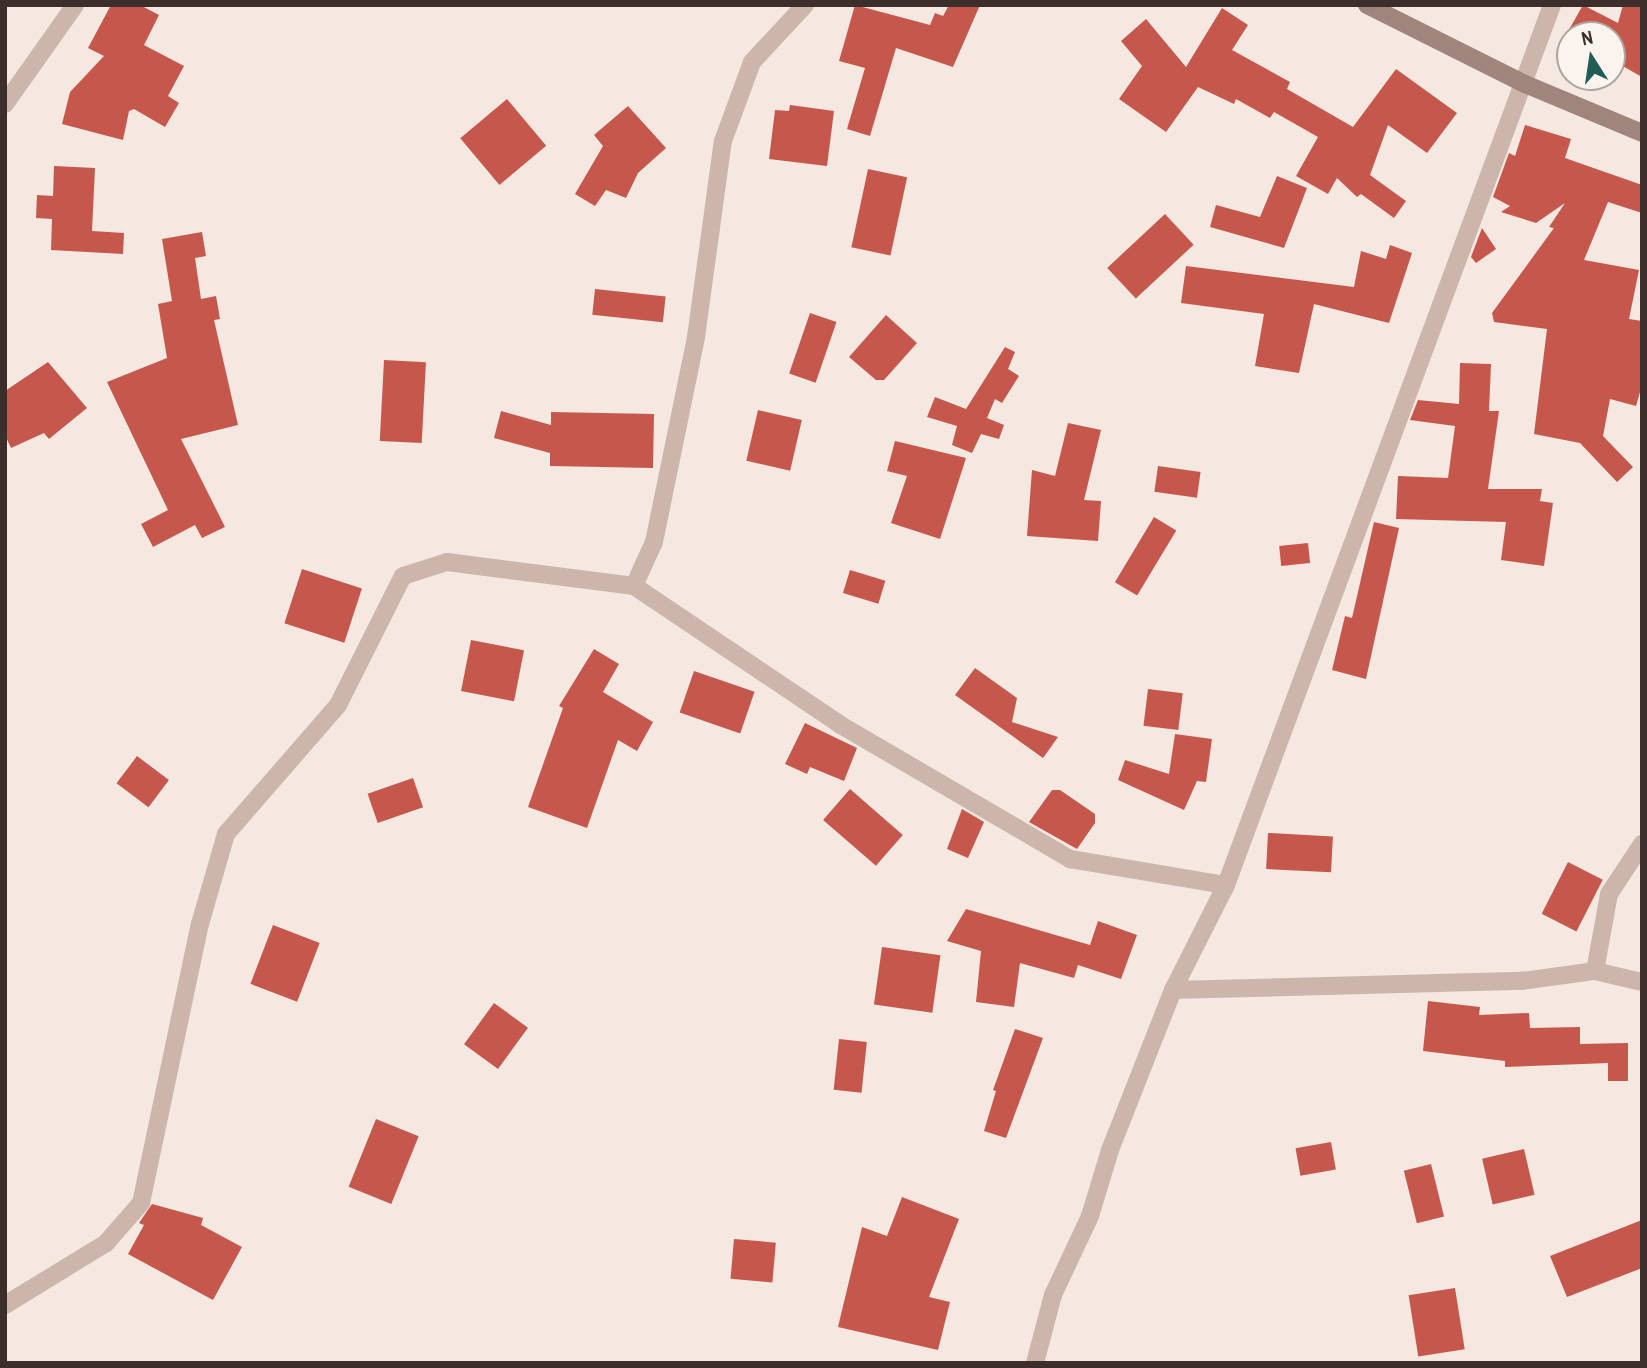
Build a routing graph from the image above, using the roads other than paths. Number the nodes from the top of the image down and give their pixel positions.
1 (75, 5) edge
2 (805, 5) edge
3 (1367, 5) edge
4 (1552, 5) edge
5 (1525, 84) junction
6 (5, 104) edge
7 (1642, 133) edge
8 (634, 586) junction
9 (1642, 844) edge
10 (1226, 885) junction
11 (1595, 971) junction
12 (1642, 982) edge
13 (1173, 989) junction
14 (5, 1305) edge
15 (1035, 1363) edge

1 - 6 street
2 - 8 street
3 - 5 street
4 - 5 street
5 - 7 street
5 - 10 street
8 - 10 street
8 - 14 street
9 - 11 street
10 - 13 street
11 - 12 street
11 - 13 street
13 - 15 street

